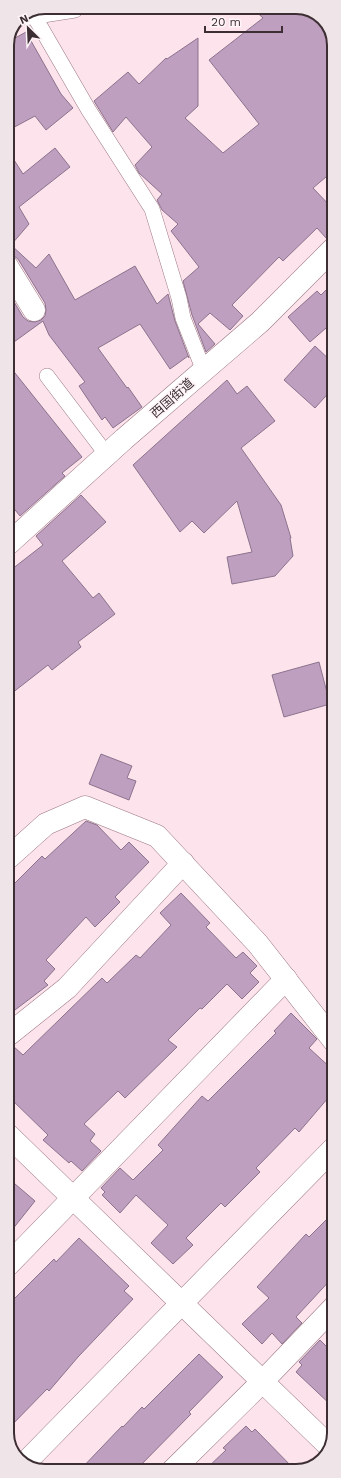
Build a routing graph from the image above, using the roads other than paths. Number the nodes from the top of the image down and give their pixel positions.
1 (32, 16) edge
2 (327, 254) edge
3 (14, 277) edge
4 (34, 310) dead end
5 (204, 371) junction
6 (47, 376) dead end
7 (107, 455) junction
8 (14, 539) edge
9 (14, 853) edge
10 (183, 863) junction
11 (286, 979) junction
12 (14, 1031) edge
13 (327, 1032) edge
14 (14, 1141) edge
15 (327, 1155) edge
16 (72, 1197) junction
17 (14, 1259) edge
18 (181, 1303) junction
19 (327, 1314) edge
20 (262, 1382) junction
21 (325, 1443) edge
22 (29, 1459) edge
23 (179, 1464) edge

1 - 5 lane
2 - 5 street, 西国街道
3 - 4 street
5 - 7 street, 西国街道
6 - 7 lane
7 - 8 street, 西国街道
9 - 10 street
10 - 11 street
10 - 12 street
11 - 13 street
11 - 16 street
14 - 16 street
15 - 18 street
16 - 17 street
16 - 18 street
18 - 20 street
18 - 22 street
19 - 20 street
20 - 21 street
20 - 23 street

